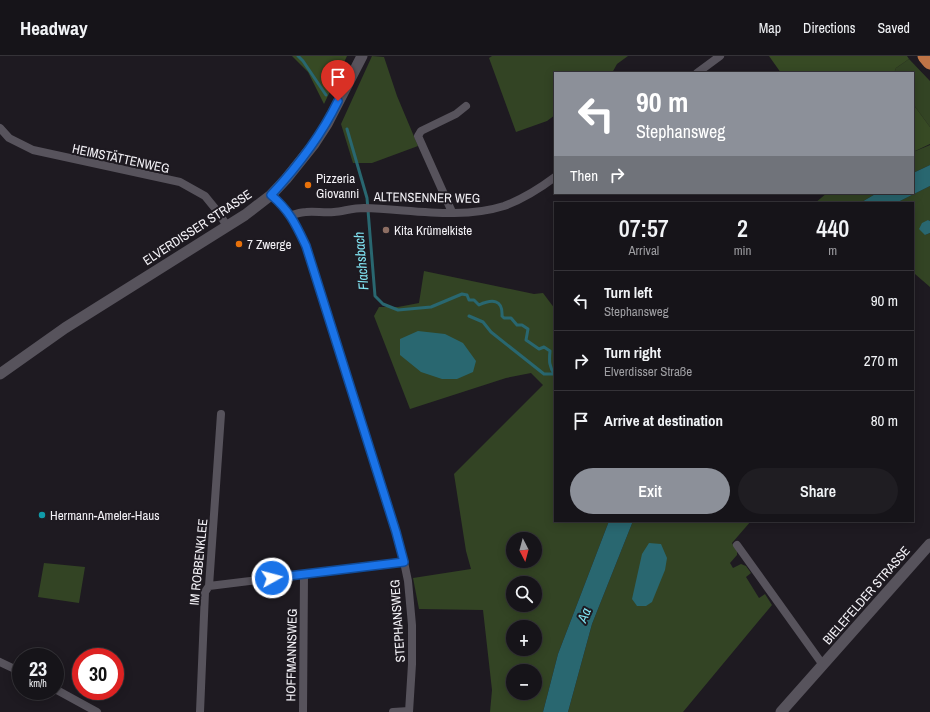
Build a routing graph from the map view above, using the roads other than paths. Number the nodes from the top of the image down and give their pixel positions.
1 (362, 56) edge
2 (720, 56) edge
3 (925, 56) edge
4 (930, 62) edge
5 (698, 72) edge
6 (466, 106) dead end
7 (1, 132) edge
8 (554, 179) edge
9 (271, 195) junction
10 (452, 212) junction
11 (291, 215) junction
12 (227, 226) junction
13 (0, 374) edge
14 (221, 414) dead end
15 (930, 544) edge
16 (737, 545) dead end
17 (404, 562) junction
18 (304, 574) junction
19 (209, 586) junction
20 (0, 662) edge
21 (823, 665) junction
22 (12, 668) edge
23 (64, 694) edge
24 (97, 712) edge
25 (200, 712) edge
26 (303, 712) edge
27 (394, 712) edge
28 (409, 712) edge
29 (781, 712) edge

1 - 9 main road, ELVERDISSER STRASSE
2 - 5 street
3 - 4 highway
6 - 10 street
7 - 12 street, HEIMSTÄTTENWEG
8 - 10 street, ALTENSENNER WEG
9 - 11 street, STEPHANSWEG
9 - 12 main road, ELVERDISSER STRASSE
10 - 11 street, ALTENSENNER WEG
11 - 17 street, STEPHANSWEG
12 - 13 main road, ELVERDISSER STRASSE
14 - 19 street, IM ROBBENKLEE
15 - 21 main road, BIELEFELDER STRASSE
16 - 21 street, BIELEFELDER STRASSE
17 - 18 street
17 - 28 street, STEPHANSWEG
18 - 19 street
18 - 26 street, HOFFMANNSWEG
19 - 25 street, IM ROBBENKLEE
20 - 22 street
21 - 29 main road, BIELEFELDER STRASSE
23 - 24 street
27 - 28 street

